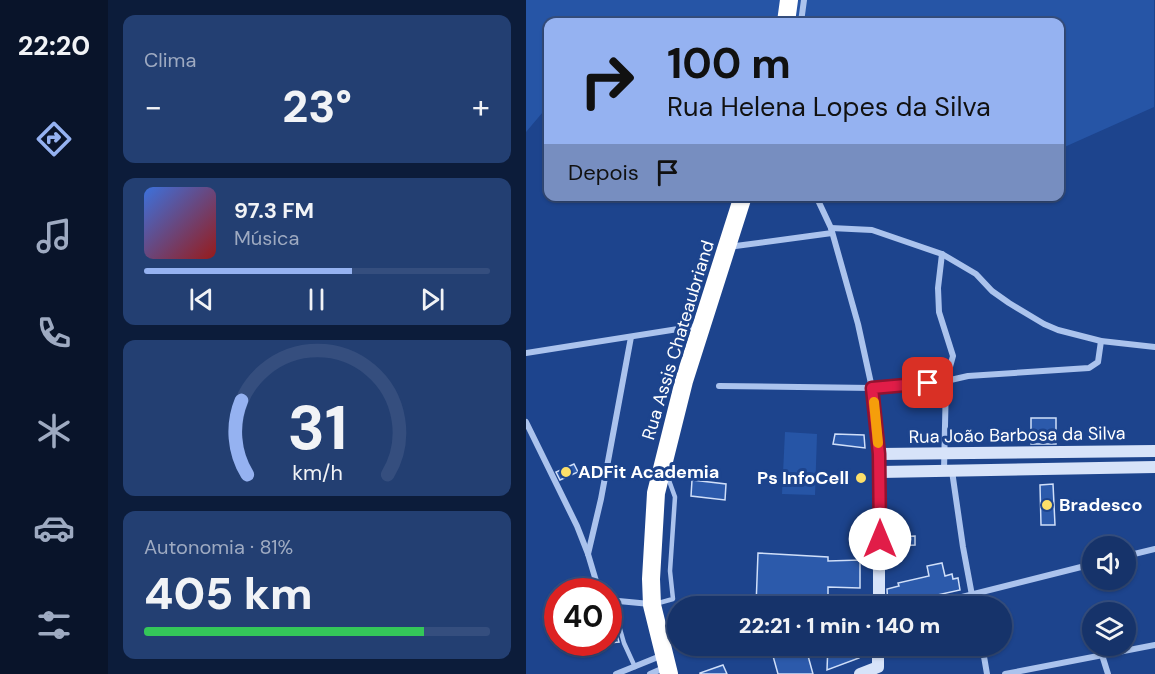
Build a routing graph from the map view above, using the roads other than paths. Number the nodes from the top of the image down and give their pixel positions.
1 (789, 0) edge
2 (804, 0) edge
3 (787, 18) edge
4 (801, 18) edge
5 (742, 201) edge
6 (818, 201) edge
7 (831, 230) junction
8 (728, 248) junction
9 (942, 254) junction
10 (703, 325) junction
11 (631, 336) junction
12 (1101, 341) junction
13 (1154, 347) edge
14 (526, 352) edge
15 (946, 381) junction
16 (719, 386) dead end
17 (872, 388) junction
18 (526, 422) edge
19 (1154, 451) edge
20 (879, 454) junction
21 (943, 454) junction
22 (663, 464) junction
23 (1154, 467) edge
24 (948, 470) junction
25 (880, 472) junction
26 (1154, 549) edge
27 (588, 554) junction
28 (651, 554) junction
29 (1136, 554) edge
30 (671, 557) junction
31 (1082, 567) edge
32 (594, 578) edge
33 (972, 594) junction
34 (879, 596) edge
35 (964, 596) edge
36 (622, 602) edge
37 (652, 605) junction
38 (622, 638) edge
39 (1154, 645) edge
40 (1136, 648) edge
41 (984, 656) edge
42 (1097, 656) edge
43 (1102, 656) edge
44 (635, 667) junction
45 (662, 667) edge
46 (878, 671) edge
47 (616, 674) edge
48 (860, 674) edge
49 (987, 674) edge
50 (1005, 674) edge
51 (1108, 674) edge

1 - 3 highway
2 - 4 street
5 - 8 highway, Rua Assis Chateaubriand
6 - 7 street
7 - 8 street
7 - 9 street
7 - 17 street
8 - 10 highway, Rua Assis Chateaubriand
9 - 12 street
9 - 15 street
10 - 11 street
10 - 22 highway, Rua Assis Chateaubriand
11 - 14 street
11 - 27 street
12 - 13 street
12 - 15 street
15 - 17 street
15 - 21 street
16 - 17 street
17 - 20 street
18 - 27 street
19 - 21 street, Rua João Barbosa da Silva
20 - 21 street, Rua João Barbosa da Silva
20 - 25 street
21 - 24 street
22 - 28 highway, Rua Assis Chateaubriand
22 - 30 lane
23 - 24 street, Rua João Barbosa da Silva
24 - 25 street, Rua João Barbosa da Silva
24 - 33 street
25 - 34 street
26 - 29 street
27 - 32 street
28 - 30 lane
28 - 37 highway, Rua Assis Chateaubriand
30 - 37 lane
31 - 33 street
33 - 35 street
36 - 37 street
37 - 45 highway, Rua Assis Chateaubriand
38 - 44 lane
39 - 40 street
41 - 49 street
42 - 50 street
43 - 51 street
44 - 45 street
44 - 47 street
46 - 48 street

